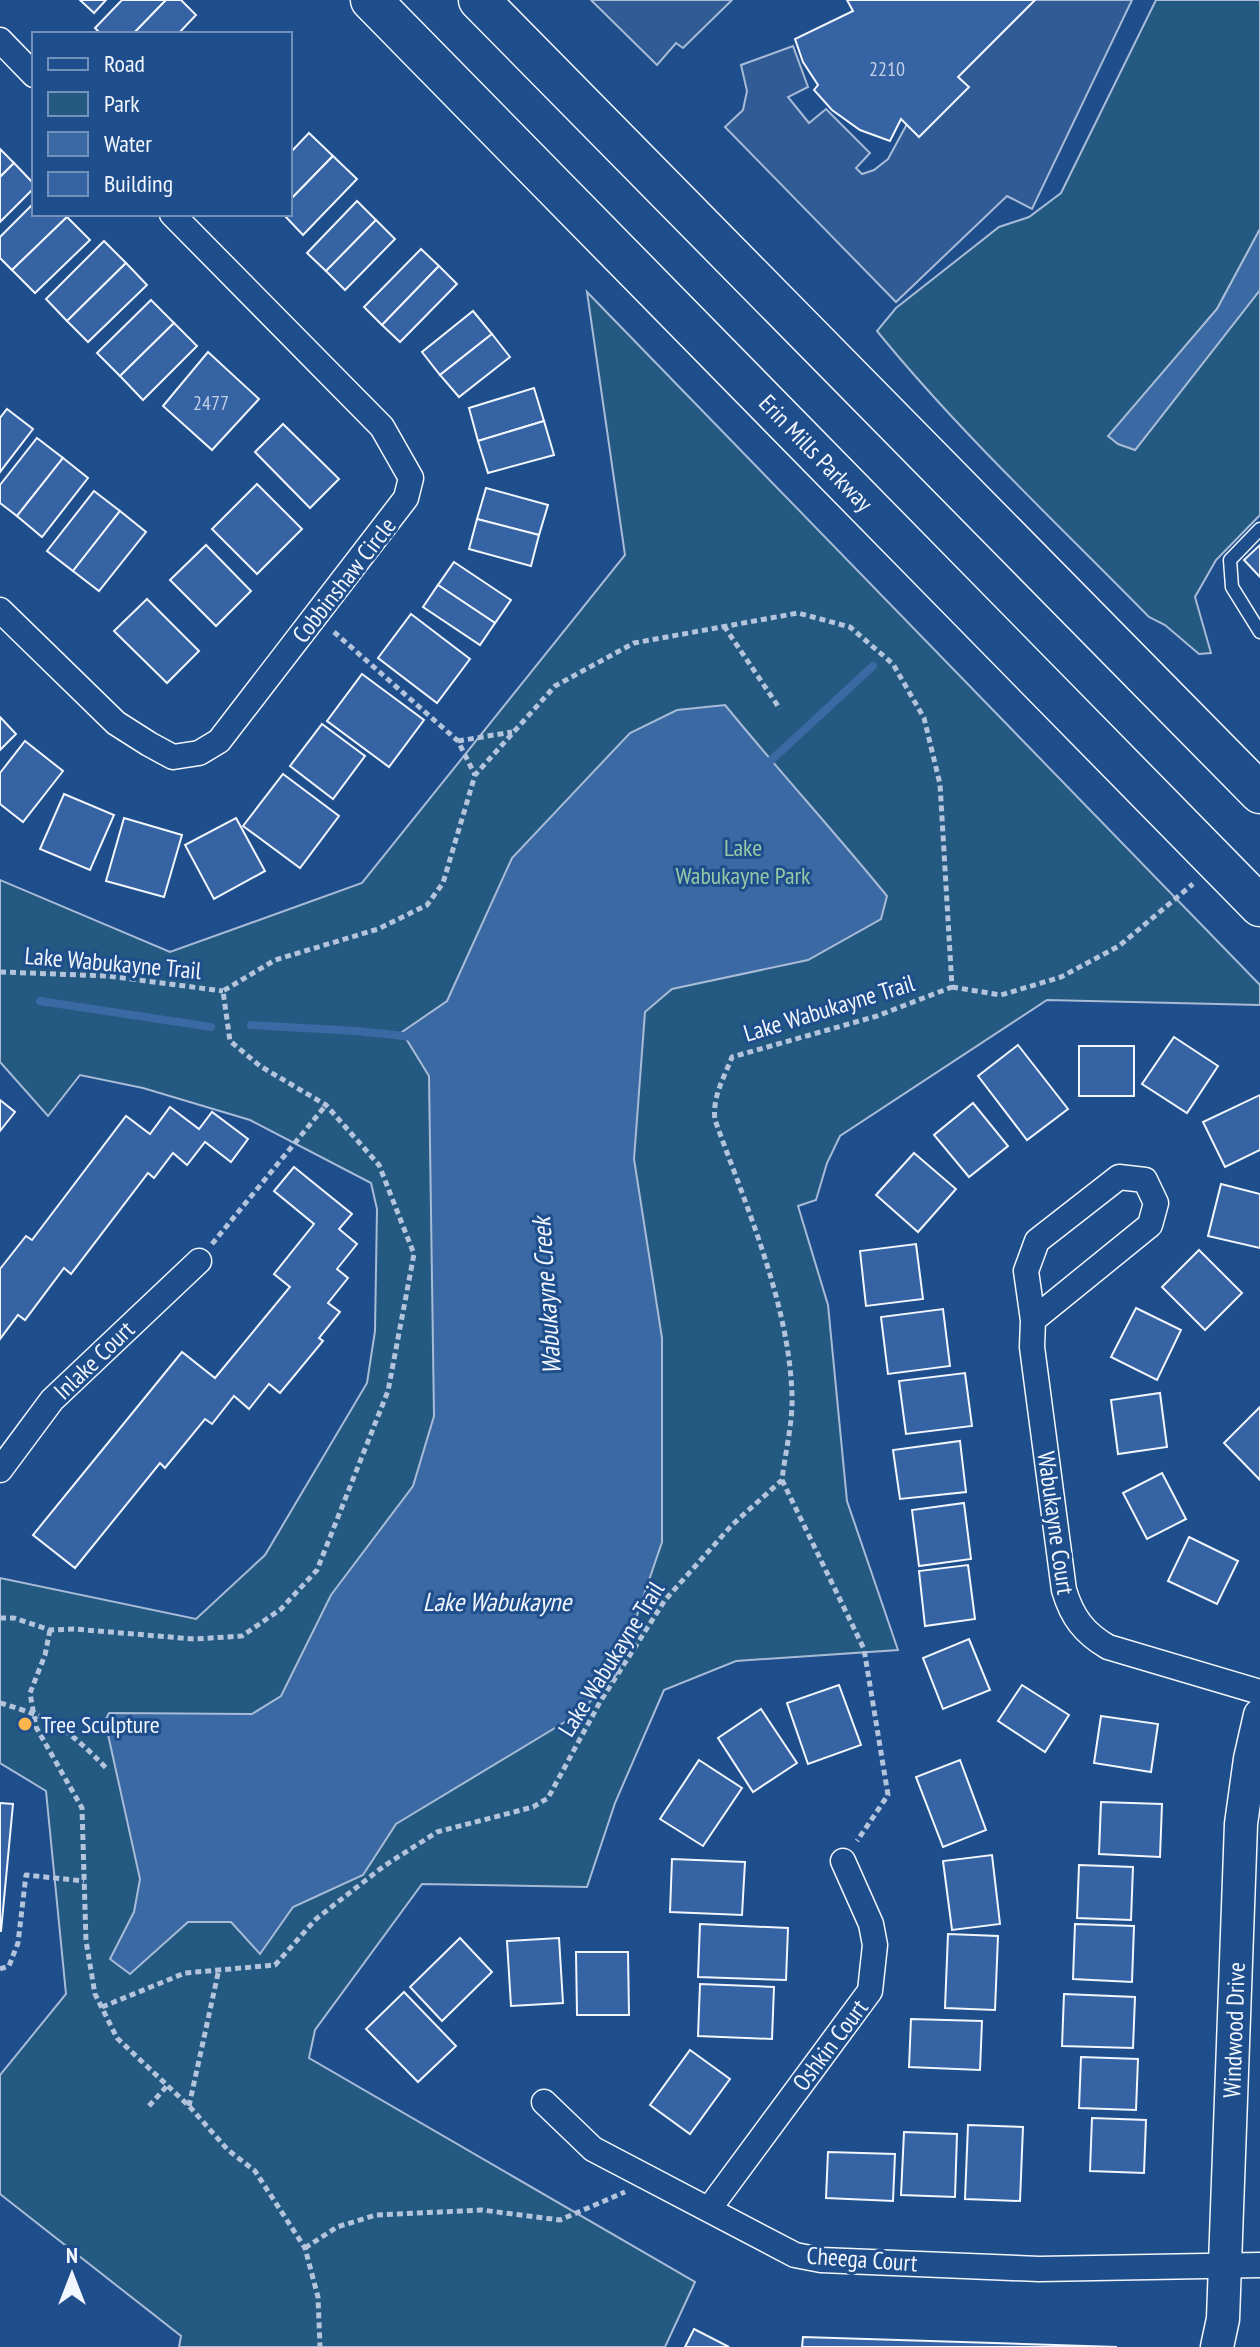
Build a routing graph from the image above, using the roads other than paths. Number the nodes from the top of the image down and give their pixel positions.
1 (371, 0) edge
2 (479, 0) edge
3 (0, 40) edge
4 (32, 73) edge
5 (174, 216) edge
6 (1260, 529) edge
7 (0, 610) edge
8 (1260, 632) edge
9 (1260, 793) edge
10 (1260, 906) edge
11 (199, 1261) road end
12 (1033, 1320) junction
13 (0, 1470) edge
14 (1260, 1692) edge
15 (1260, 1715) edge
16 (843, 1861) road end
17 (1249, 1896) edge
18 (544, 2102) dead end
19 (709, 2209) junction
20 (1225, 2265) junction
21 (1260, 2265) edge
22 (1217, 2347) edge

1 - 10 main road, Erin Mills Parkway
2 - 9 main road
3 - 4 street
5 - 7 street, Cobbinshaw Circle
6 - 8 lane
11 - 13 street, Inlake Court
12 - 12 street, Wabukayne Court
12 - 14 street, Wabukayne Court
15 - 17 street, Windwood Drive
16 - 19 street, Oshkin Court
17 - 20 street, Windwood Drive
18 - 19 street, Cheega Court
19 - 20 street, Cheega Court
20 - 21 street, Cheega Court
20 - 22 street, Windwood Drive

